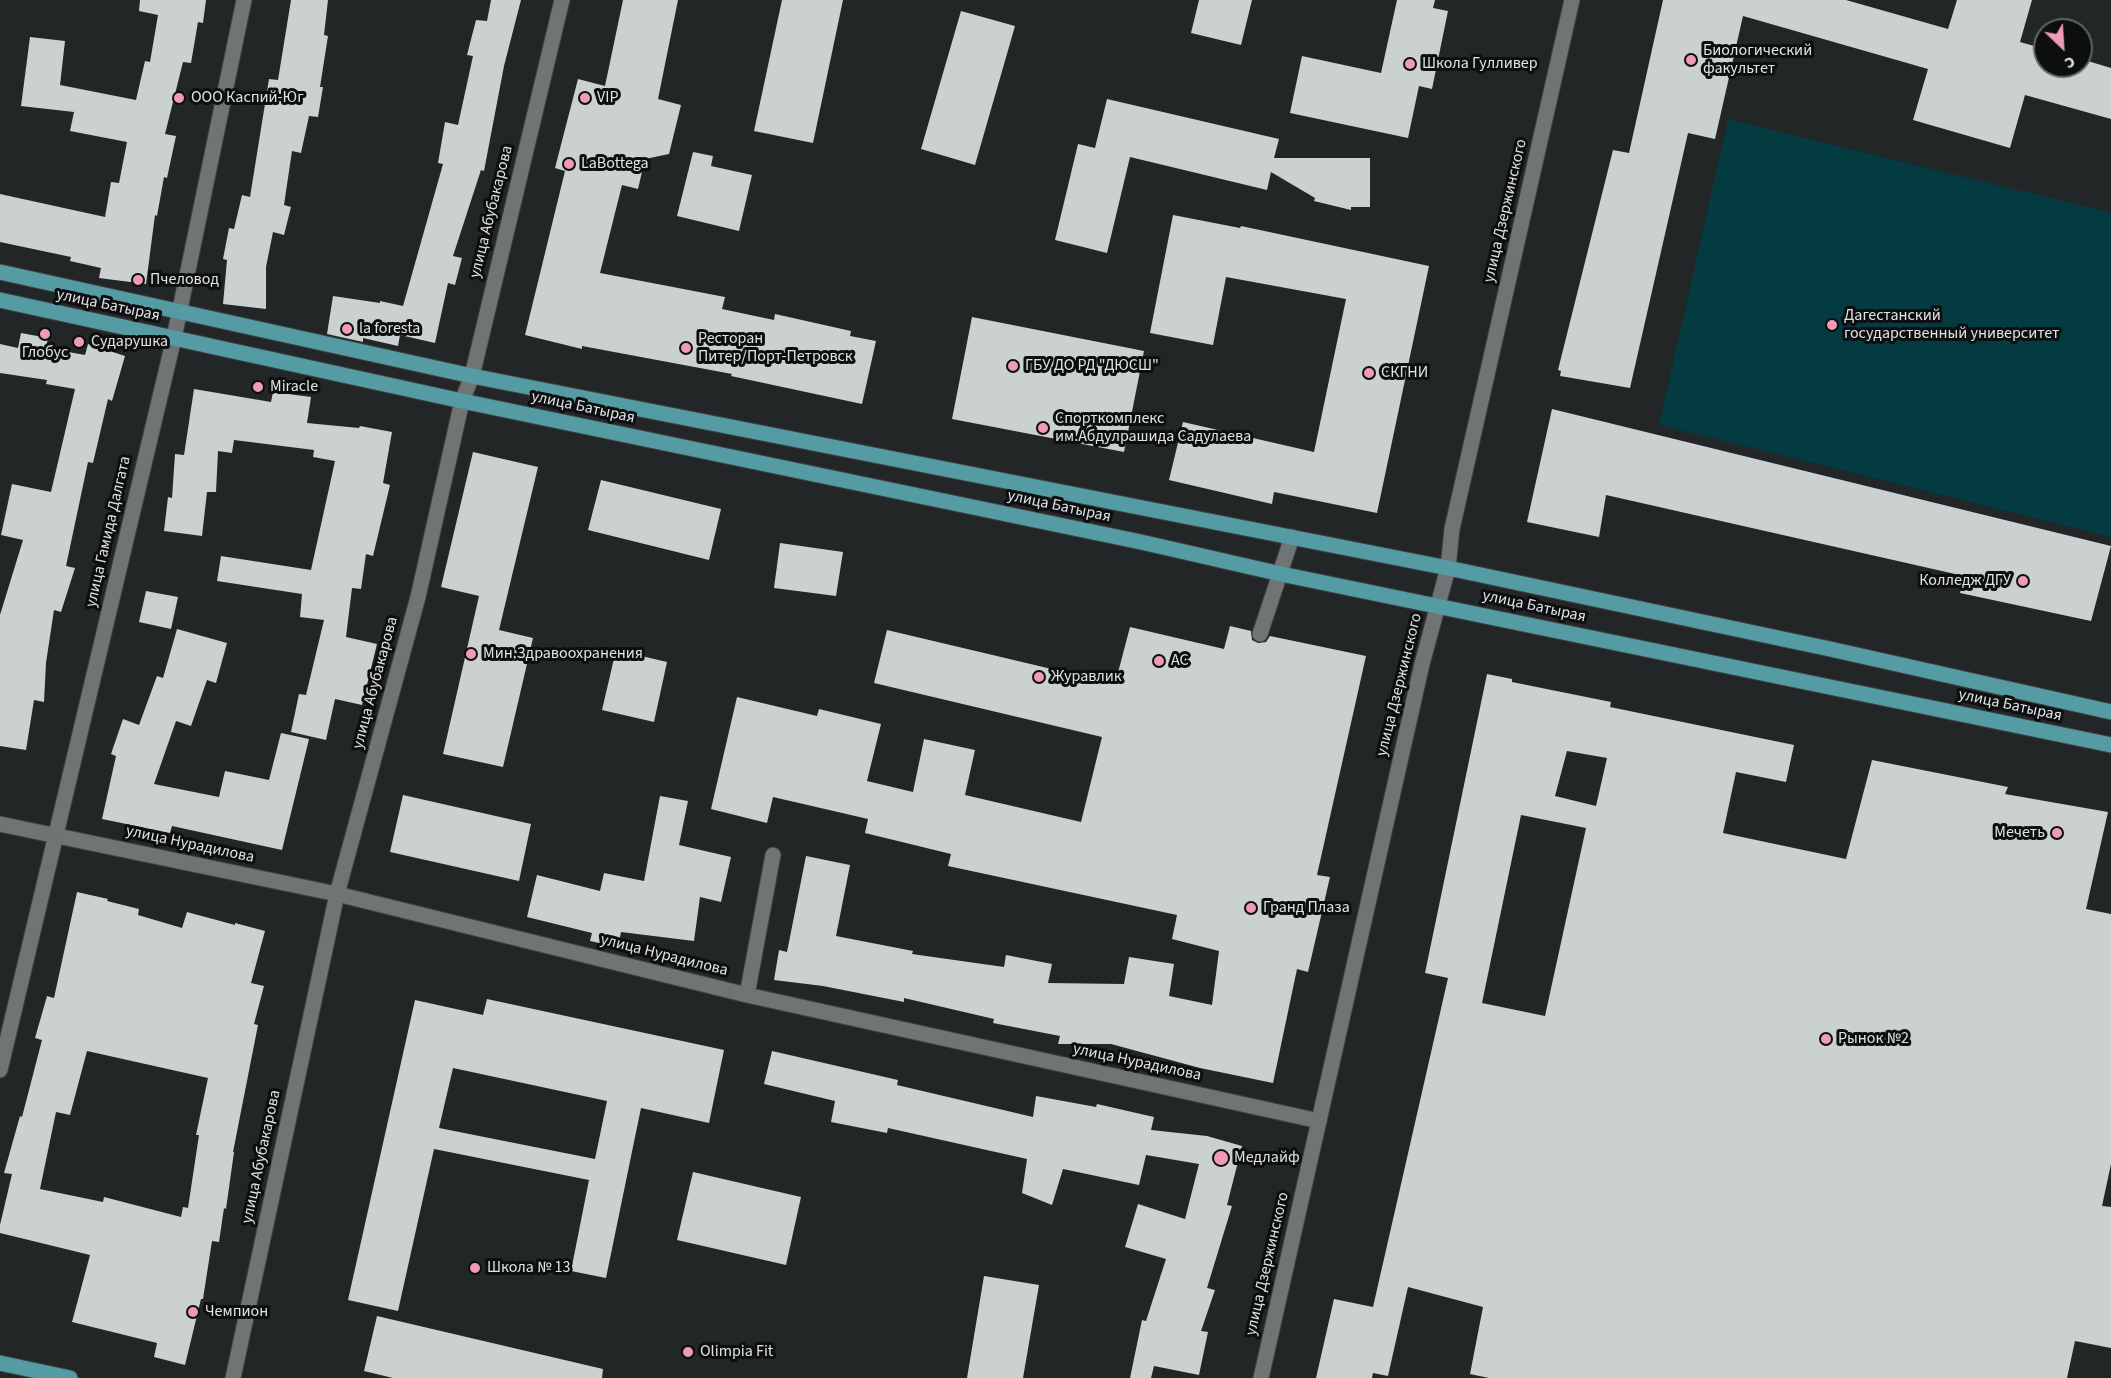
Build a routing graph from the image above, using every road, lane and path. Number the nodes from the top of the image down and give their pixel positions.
1 (244, 0) edge
2 (562, 0) edge
3 (1572, 0) edge
4 (0, 272) edge
5 (0, 300) edge
6 (178, 310) junction
7 (174, 339) junction
8 (472, 376) junction
9 (462, 401) junction
10 (1292, 537) junction
11 (1448, 568) junction
12 (1281, 574) junction
13 (1439, 605) junction
14 (1260, 633) dead end
15 (2111, 712) edge
16 (2111, 745) edge
17 (0, 824) edge
18 (56, 836) junction
19 (773, 855) dead end
20 (337, 894) junction
21 (747, 995) junction
22 (0, 1070) edge
23 (1319, 1121) junction
24 (0, 1362) edge
25 (70, 1378) edge
26 (233, 1378) edge
27 (1261, 1378) edge

1 - 6 street, улица Гамида Далгата
2 - 8 street, улица Абубакарова
3 - 11 street, улица Дзержинского
4 - 6 main road, улица Батырая
5 - 7 main road, улица Батырая
6 - 7 street, улица Гамида Далгата
6 - 8 main road, улица Батырая
7 - 9 main road, улица Батырая
7 - 18 street, улица Гамида Далгата
8 - 9 street, улица Абубакарова
8 - 10 main road, улица Батырая
9 - 12 main road, улица Батырая
9 - 20 street, улица Абубакарова
10 - 11 main road, улица Батырая
10 - 12 street
11 - 13 street, улица Дзержинского
11 - 15 main road, улица Батырая
12 - 13 main road, улица Батырая
12 - 14 street
13 - 16 main road, улица Батырая
13 - 23 street, улица Дзержинского
17 - 18 street, улица Нурадилова
18 - 20 street, улица Нурадилова
18 - 22 street, улица Гамида Далгата
19 - 21 street
20 - 21 street, улица Нурадилова
20 - 26 street, улица Абубакарова
21 - 23 street, улица Нурадилова
23 - 27 street, улица Дзержинского
24 - 25 main road

